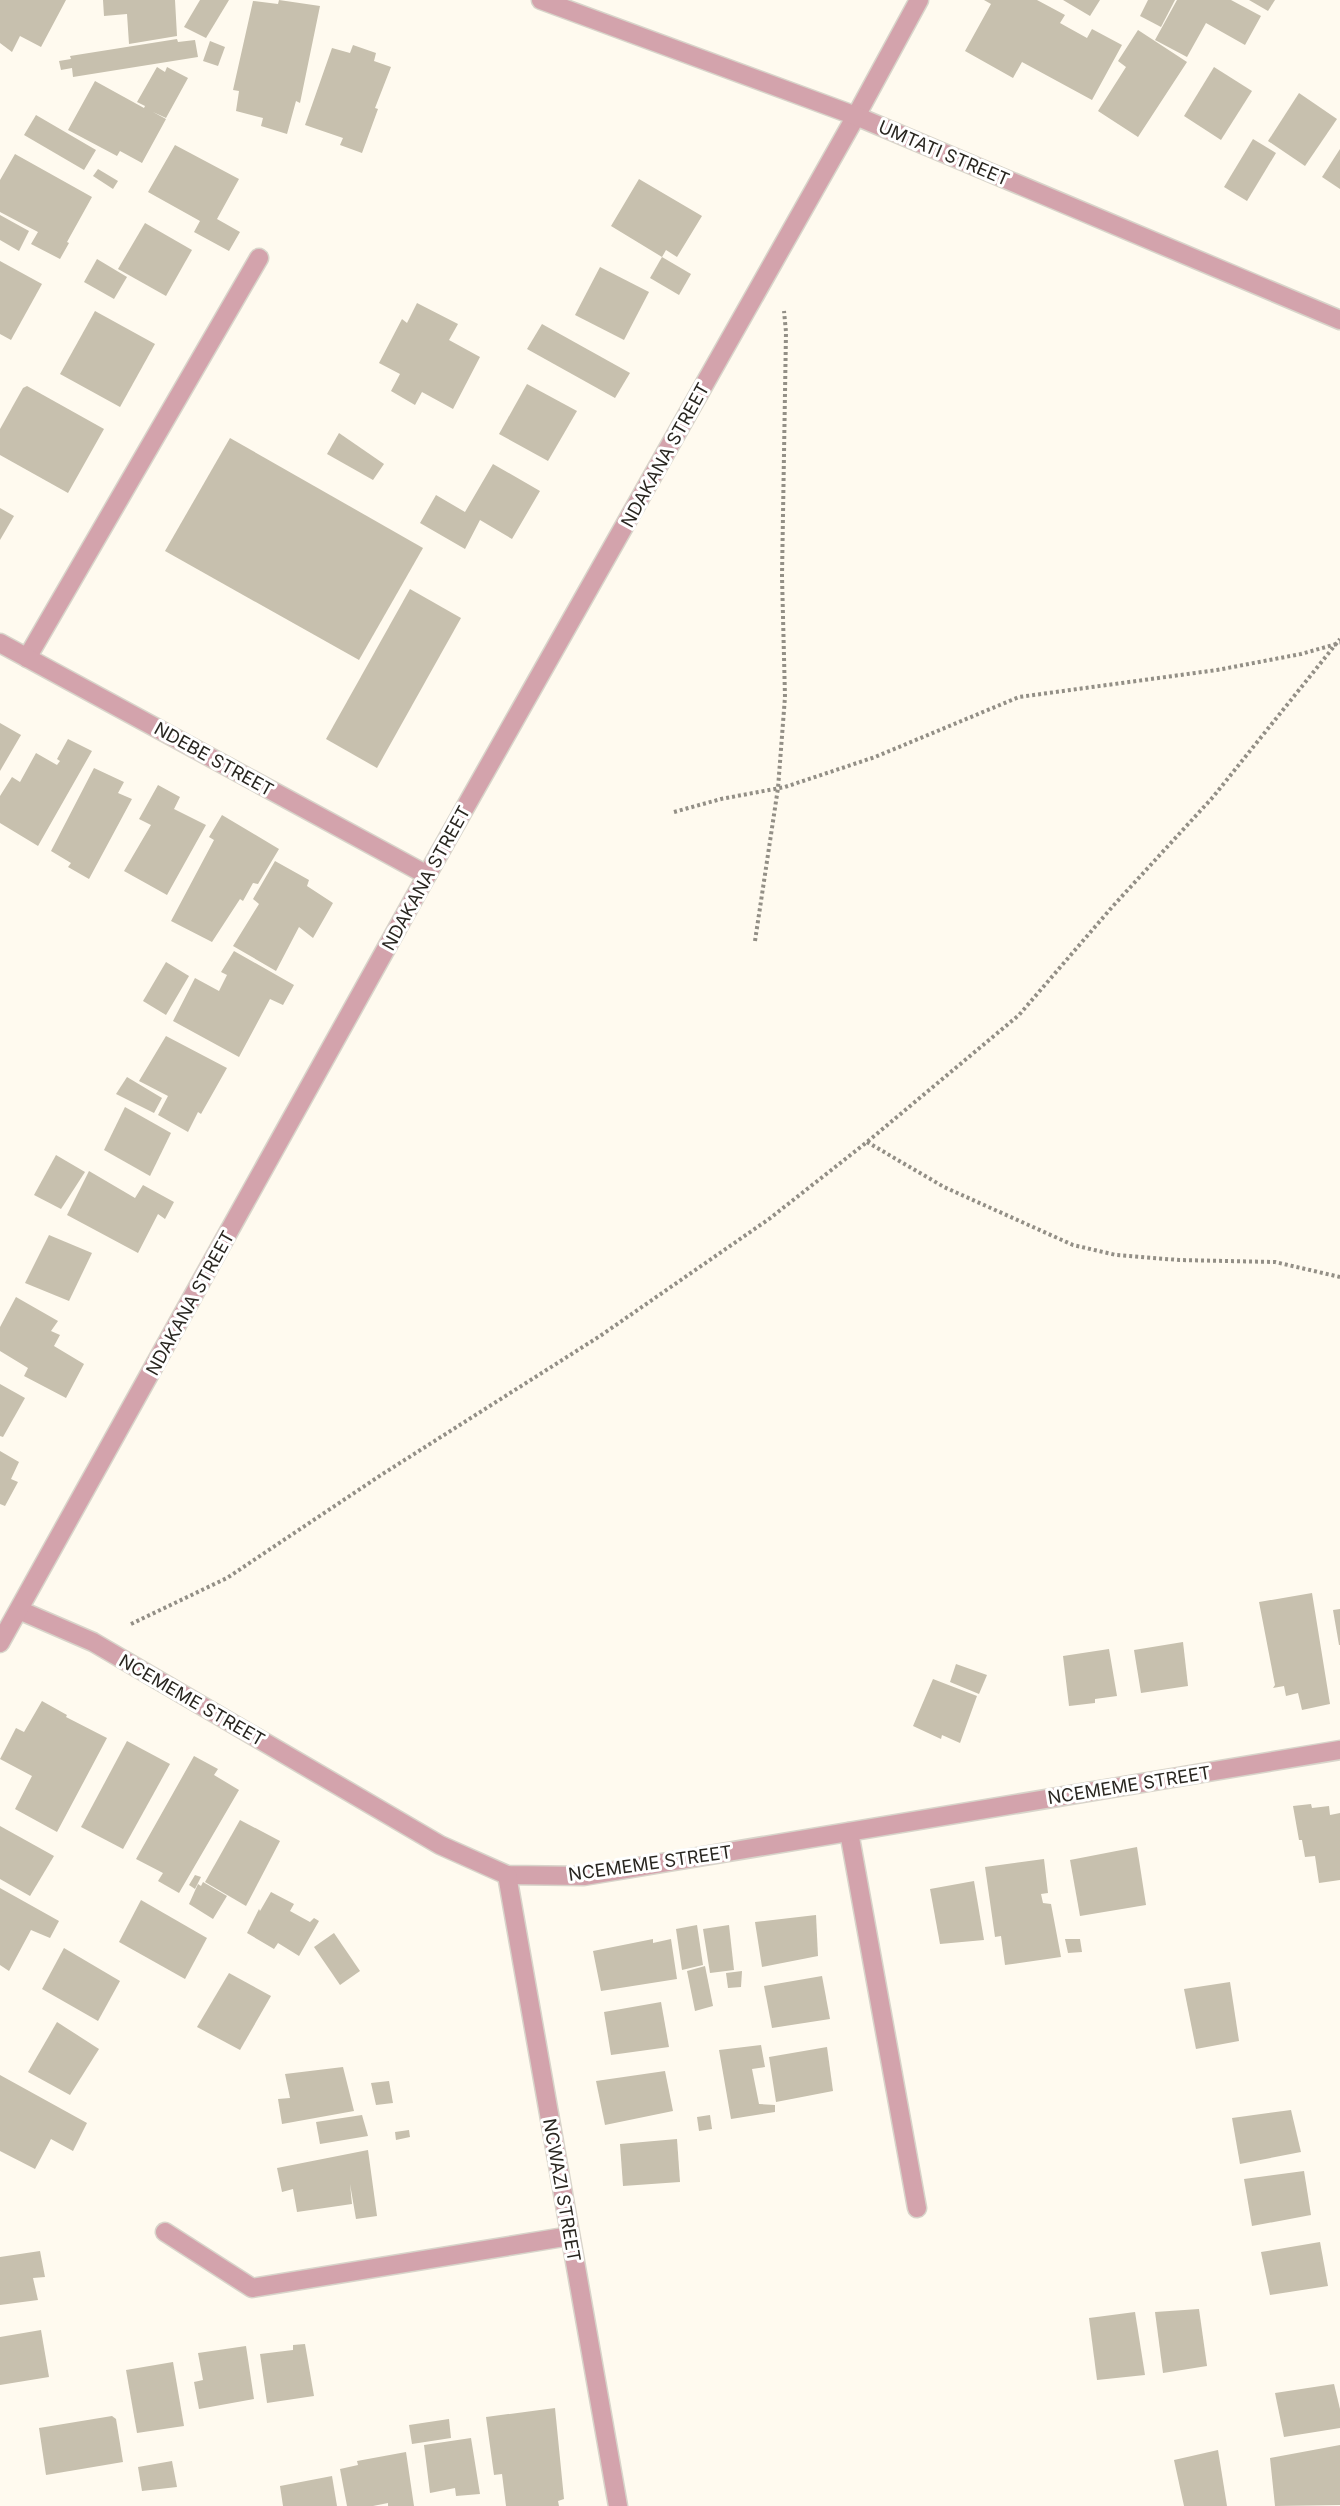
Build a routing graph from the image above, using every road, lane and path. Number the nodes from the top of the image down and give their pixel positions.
1 (542, 0) edge
2 (919, 0) edge
3 (856, 116) junction
4 (259, 258) dead end
5 (784, 310) dead end
6 (1340, 320) edge
7 (1339, 642) edge
8 (0, 643) edge
9 (27, 658) junction
10 (778, 788) junction
11 (674, 812) dead end
12 (427, 875) junction
13 (755, 941) dead end
14 (867, 1142) junction
15 (1340, 1277) edge
16 (19, 1610) junction
17 (93, 1642) junction
18 (0, 1643) edge
19 (1340, 1750) edge
20 (849, 1832) junction
21 (507, 1875) junction
22 (917, 2208) dead end
23 (165, 2232) dead end
24 (570, 2236) junction
25 (618, 2506) edge

1 - 3 street, UMTATI STREET
2 - 3 street, NDAKANA STREET
3 - 6 street, UMTATI STREET
3 - 12 street, NDAKANA STREET
4 - 9 street
5 - 10 path
7 - 10 path
7 - 14 path
8 - 9 street, NDEBE STREET
9 - 12 street, NDEBE STREET
10 - 11 path
10 - 13 path
12 - 16 street, NDAKANA STREET
14 - 15 path
14 - 17 path
16 - 17 street, NCEMEME STREET
16 - 18 street, NDAKANA STREET
17 - 21 street, NCEMEME STREET
19 - 20 street, NCEMEME STREET
20 - 21 street, NCEMEME STREET
20 - 22 street
21 - 24 street, NCWAZI STREET
23 - 24 street
24 - 25 street, NCWAZI STREET

